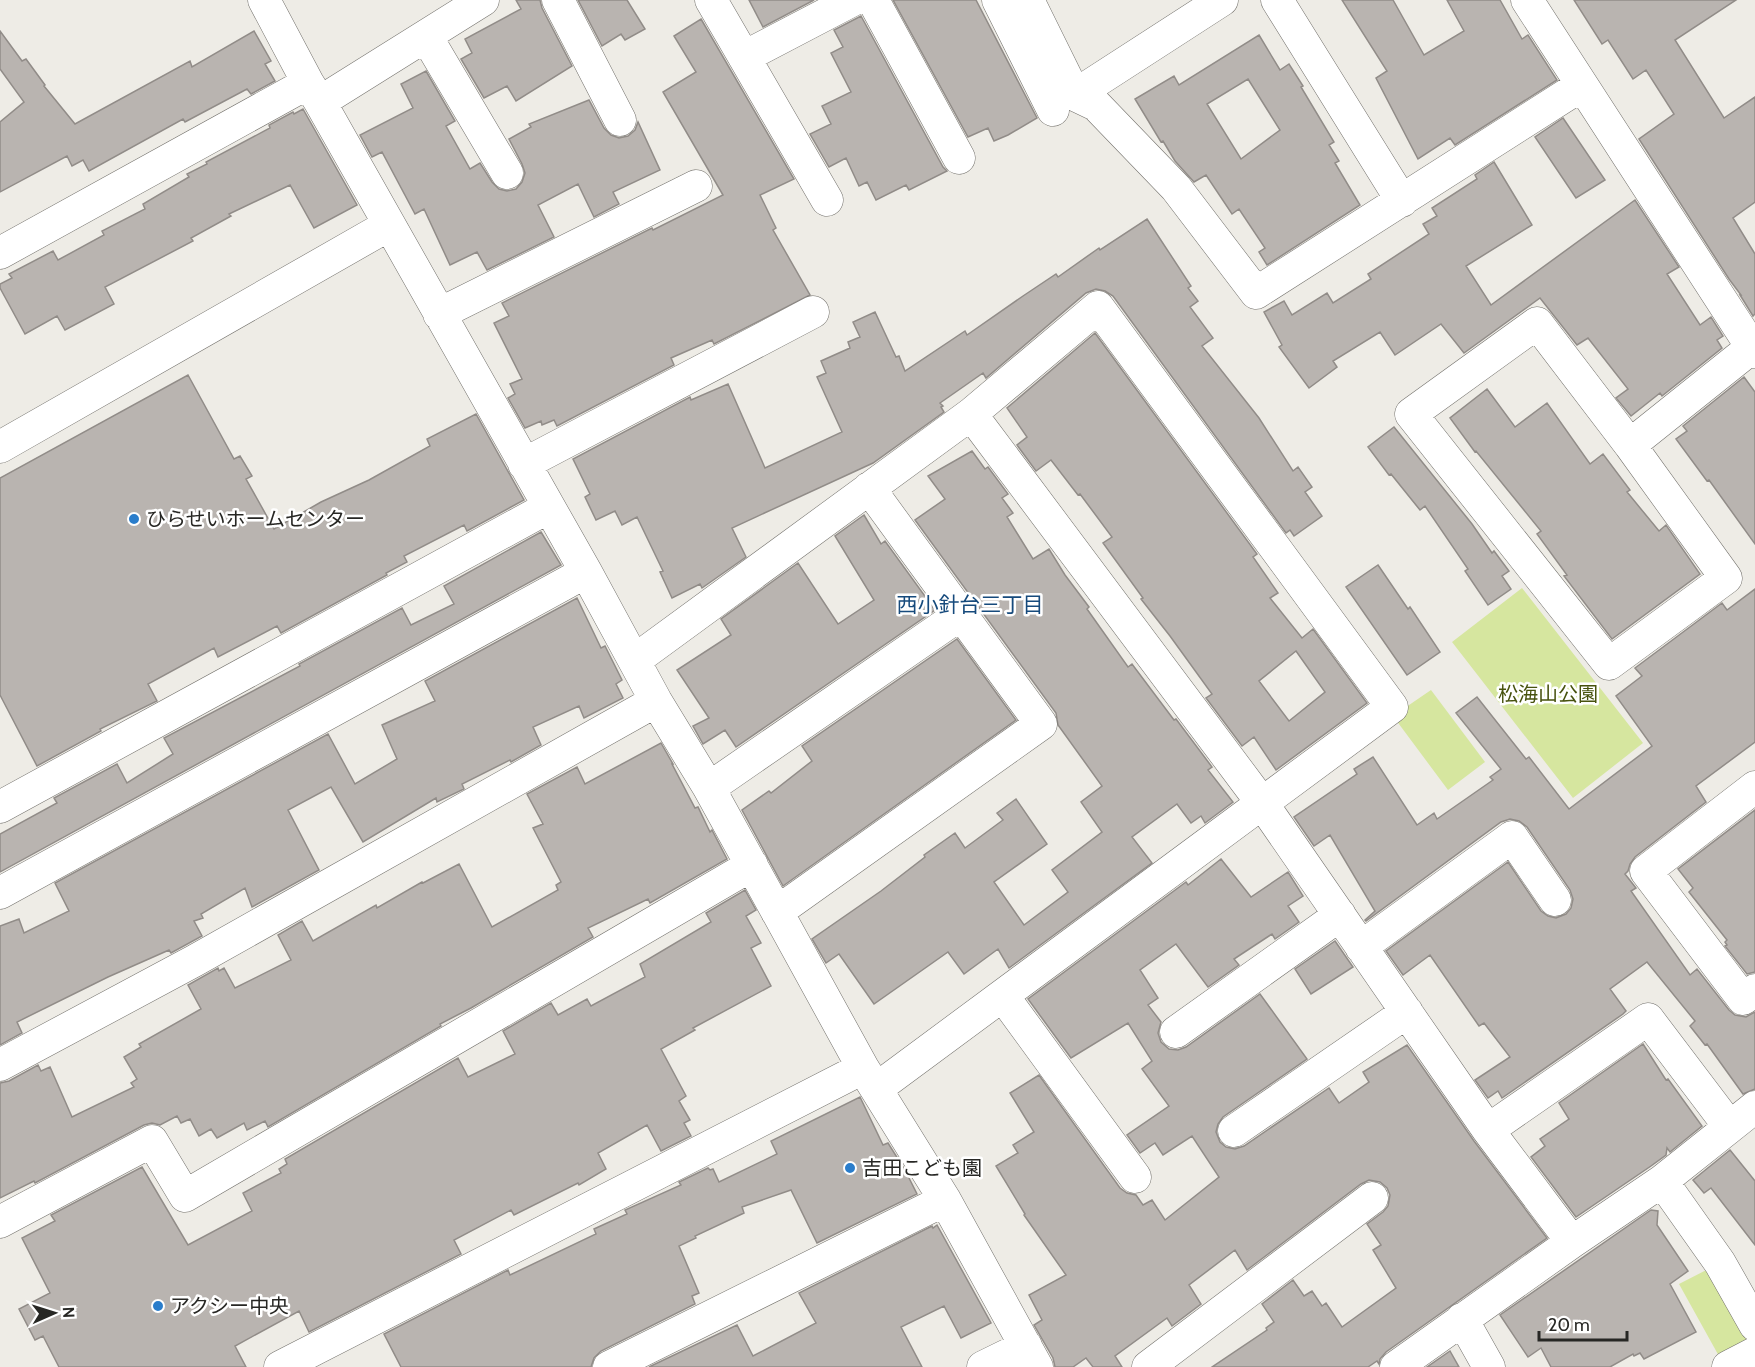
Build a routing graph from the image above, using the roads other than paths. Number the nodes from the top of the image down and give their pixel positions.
1 (264, 0) edge
2 (558, 0) edge
3 (711, 0) edge
4 (853, 0) edge
5 (873, 0) edge
6 (998, 0) edge
7 (1028, 0) edge
8 (1222, 0) edge
9 (1277, 0) edge
10 (1527, 0) edge
11 (480, 1) edge
12 (426, 36) junction
13 (744, 57) junction
14 (1582, 85) junction
15 (314, 93) junction
16 (1064, 103) junction
17 (620, 120) dead end
18 (958, 158) dead end
19 (507, 173) dead end
20 (696, 186) dead end
21 (827, 200) dead end
22 (1402, 201) junction
23 (389, 225) junction
24 (0, 253) edge
25 (813, 312) dead end
26 (439, 314) junction
27 (1754, 348) edge
28 (971, 414) junction
29 (1630, 445) junction
30 (0, 447) edge
31 (524, 464) junction
32 (869, 488) junction
33 (549, 507) junction
34 (586, 572) junction
35 (961, 614) junction
36 (634, 660) junction
37 (656, 700) junction
38 (1755, 787) edge
39 (709, 788) junction
40 (1262, 802) junction
41 (0, 807) edge
42 (752, 865) junction
43 (0, 893) edge
44 (1555, 900) dead end
45 (777, 912) junction
46 (1340, 915) junction
47 (1361, 947) junction
48 (1755, 990) edge
49 (1003, 996) junction
50 (1407, 1012) junction
51 (1176, 1032) dead end
52 (0, 1065) edge
53 (870, 1078) junction
54 (1755, 1107) edge
55 (1729, 1126) junction
56 (1488, 1130) junction
57 (1234, 1131) dead end
58 (1135, 1177) dead end
59 (1662, 1181) junction
60 (1372, 1198) dead end
61 (945, 1200) junction
62 (0, 1222) edge
63 (1572, 1242) junction
64 (1462, 1318) junction
65 (1755, 1325) edge
66 (1755, 1353) edge
67 (1032, 1357) edge
68 (280, 1367) edge
69 (609, 1367) edge
70 (983, 1367) edge
71 (1148, 1367) edge
72 (1396, 1367) edge
73 (1489, 1367) edge
74 (1728, 1367) edge

1 - 15 street
2 - 17 street
3 - 13 street
4 - 13 street
5 - 18 street
6 - 16 street
7 - 16 street
8 - 16 street
9 - 22 street
10 - 14 street
11 - 12 street
12 - 15 street
12 - 19 street
13 - 21 street
14 - 22 street
14 - 27 street
15 - 23 street
15 - 24 street
16 - 22 street
20 - 26 street
23 - 26 street
23 - 30 street
25 - 31 street
26 - 31 street
27 - 29 street
28 - 32 street
28 - 40 street
28 - 40 street
29 - 29 street
31 - 33 street
32 - 35 street
32 - 36 street
33 - 34 street
33 - 41 street
34 - 36 street
34 - 43 street
35 - 39 street
35 - 45 street
36 - 37 street
37 - 39 street
37 - 52 street
38 - 48 street
39 - 42 street
40 - 46 street
40 - 49 street
42 - 45 street
42 - 62 street
44 - 47 street
45 - 53 street
46 - 47 street
46 - 51 street
47 - 50 street
49 - 53 street
49 - 58 street
50 - 56 street
50 - 57 street
53 - 61 street
53 - 68 street
54 - 55 street
55 - 56 street
55 - 59 street
56 - 63 street
59 - 63 street
59 - 65 street
60 - 71 street
61 - 67 street
61 - 69 street
63 - 64 street
64 - 72 street
64 - 73 street
66 - 74 street
67 - 70 street

